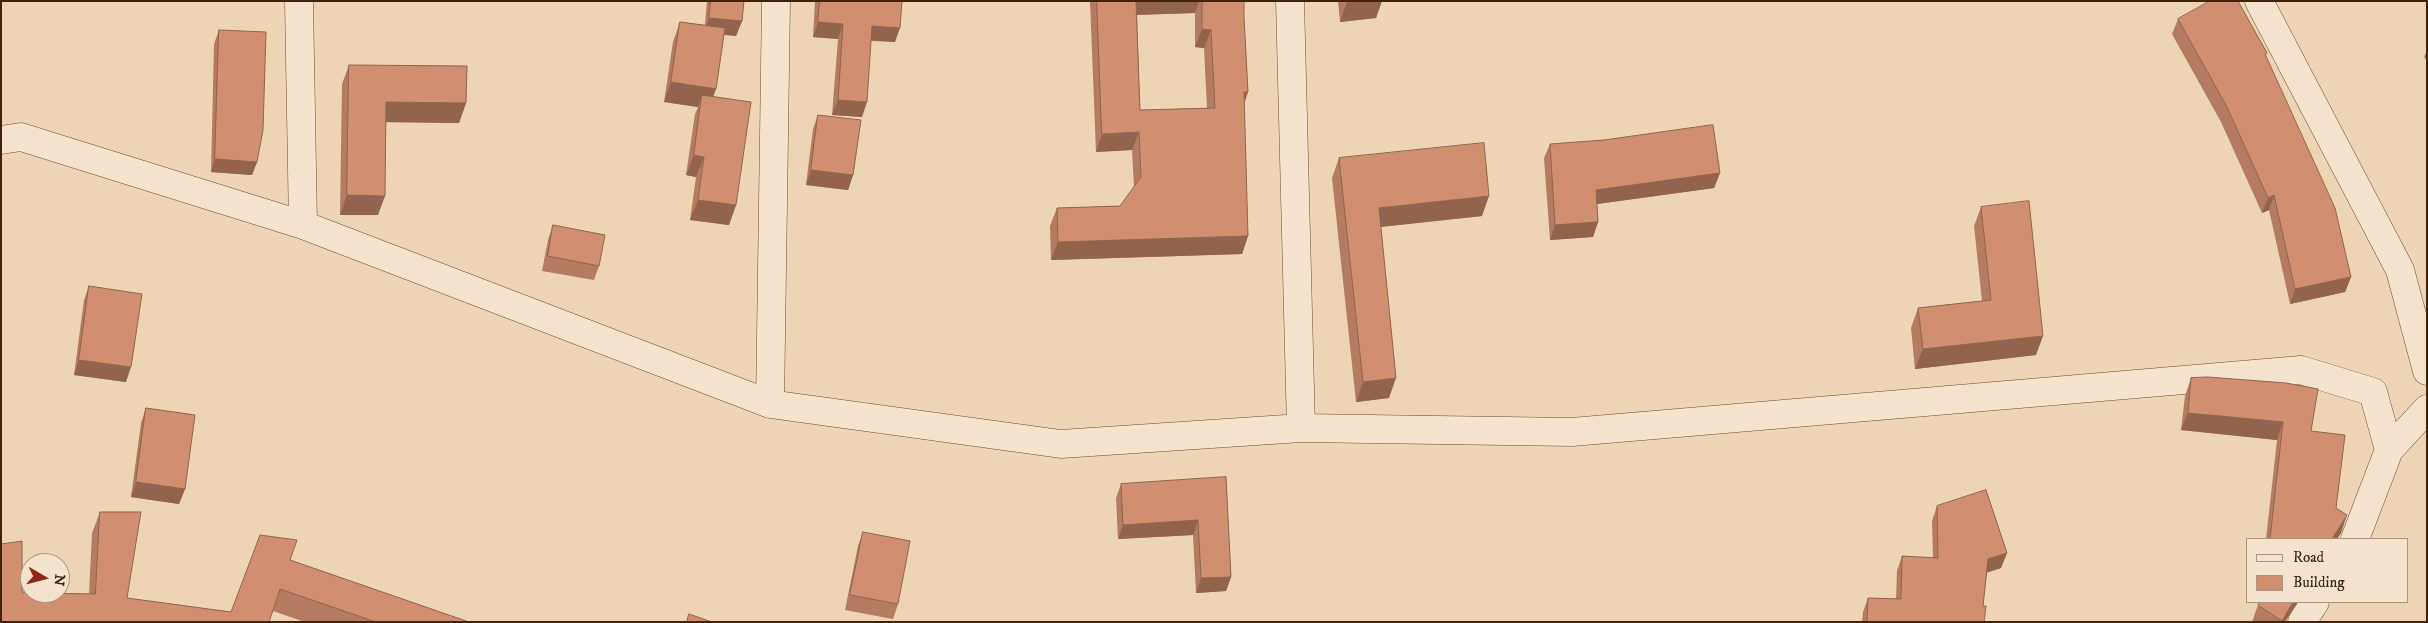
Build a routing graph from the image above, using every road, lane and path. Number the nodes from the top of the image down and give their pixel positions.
1 (299, 1) edge
2 (776, 1) edge
3 (1290, 1) edge
4 (2259, 1) edge
5 (1, 140) edge
6 (303, 225) junction
7 (2427, 371) edge
8 (770, 404) junction
9 (2427, 408) edge
10 (1301, 428) junction
11 (2390, 450) junction
12 (2355, 538) edge
13 (2314, 603) edge
14 (2302, 622) edge

1 - 6 street
2 - 8 street
3 - 10 street
4 - 7 street
5 - 6 street
6 - 8 street
8 - 10 street
9 - 11 street
10 - 11 street
11 - 12 street
13 - 14 street

